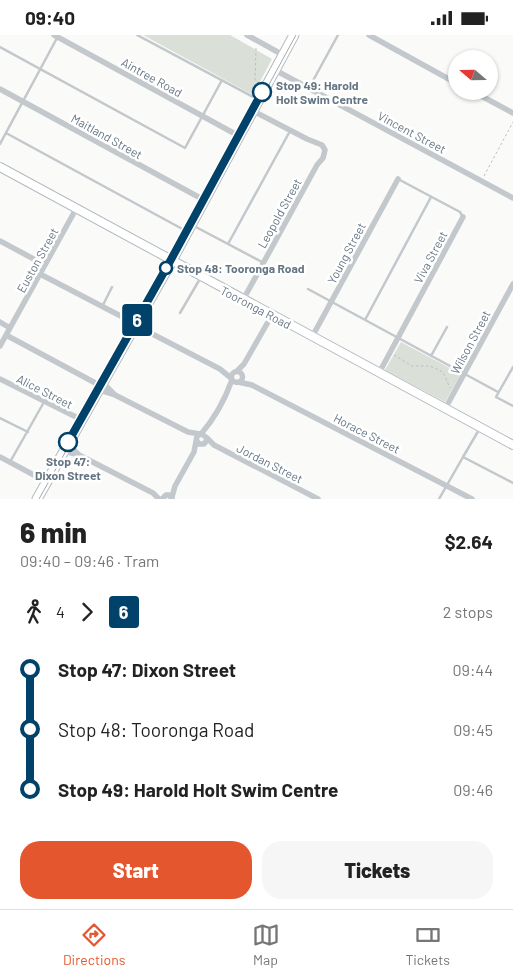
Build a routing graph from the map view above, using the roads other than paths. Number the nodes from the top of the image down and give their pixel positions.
1 (137, 35) edge
2 (247, 35) edge
3 (294, 35) edge
4 (338, 35) edge
5 (369, 35) edge
6 (56, 36) edge
7 (0, 47) edge
8 (283, 55) junction
9 (41, 69) junction
10 (275, 70) junction
11 (448, 79) edge
12 (222, 80) junction
13 (309, 88) junction
14 (0, 89) edge
15 (259, 100) junction
16 (489, 100) edge
17 (23, 102) junction
18 (253, 111) junction
19 (513, 113) edge
20 (203, 116) junction
21 (290, 130) junction
22 (6, 133) junction
23 (239, 136) junction
24 (0, 144) edge
25 (0, 167) edge
26 (398, 179) joint
27 (431, 197) junction
28 (513, 198) edge
29 (204, 200) junction
30 (76, 209) junction
31 (463, 217) joint
32 (189, 228) junction
33 (0, 241) edge
34 (228, 244) junction
35 (172, 261) junction
36 (263, 263) junction
37 (45, 265) junction
38 (40, 274) junction
39 (201, 277) junction
40 (513, 284) edge
41 (112, 287) dead end
42 (308, 289) dead end
43 (243, 299) junction
44 (332, 302) junction
45 (102, 307) junction
46 (180, 313) dead end
47 (272, 315) junction
48 (365, 320) junction
49 (0, 322) edge
50 (136, 325) junction
51 (10, 327) junction
52 (447, 327) dead end
53 (6, 335) junction
54 (312, 337) junction
55 (398, 338) junction
56 (0, 346) edge
57 (431, 356) junction
58 (513, 367) edge
59 (221, 370) junction
60 (239, 373) junction
61 (379, 373) junction
62 (464, 374) junction
63 (0, 379) edge
64 (235, 381) junction
65 (252, 385) junction
66 (101, 386) junction
67 (498, 392) junction
68 (44, 402) junction
69 (513, 406) edge
70 (445, 409) junction
71 (0, 418) edge
72 (82, 420) junction
73 (480, 427) junction
74 (28, 432) junction
75 (202, 439) junction
76 (513, 445) edge
77 (66, 447) junction
78 (0, 457) edge
79 (463, 457) junction
80 (10, 462) junction
81 (47, 481) junction
82 (513, 483) edge
83 (447, 486) junction
84 (166, 497) edge
85 (37, 499) edge
86 (318, 499) edge
87 (440, 499) edge
88 (472, 499) edge

1 - 12 lane
2 - 8 street
3 - 8 main road
4 - 13 lane
5 - 11 street
6 - 9 lane
6 - 20 street, Aintree Road
7 - 9 lane
8 - 10 main road
9 - 17 lane
9 - 20 lane
10 - 13 street, Vincent Street
10 - 15 main road
12 - 15 lane
12 - 20 lane
13 - 28 street, Vincent Street
14 - 17 street, Maitland Street
15 - 18 main road
16 - 19 street
17 - 22 lane
17 - 29 street, Maitland Street
18 - 21 street, Leopold Street
18 - 23 main road
20 - 23 street, Aintree Road
21 - 34 lane
21 - 36 street, Leopold Street
22 - 24 lane
22 - 32 lane
23 - 29 main road
25 - 30 main road, Tooronga Road
26 - 27 lane, Viva Street
26 - 44 street, Young Street
27 - 31 lane, Viva Street
27 - 48 lane
29 - 32 main road
30 - 35 main road, Tooronga Road
30 - 37 street, Euston Street
31 - 55 street, Viva Street
32 - 34 lane
32 - 35 main road
33 - 37 street
34 - 36 lane
35 - 39 main road, Tooronga Road
35 - 50 main road
36 - 43 street, Leopold Street
37 - 38 street, Euston Street
38 - 45 street, Horace Street
38 - 51 street, Euston Street
39 - 43 main road, Tooronga Road
39 - 46 lane
40 - 62 street, Wilson Street
41 - 45 lane
42 - 44 lane
43 - 47 main road, Tooronga Road
44 - 48 lane
44 - 54 street, Young Street
45 - 50 street, Horace Street
47 - 54 main road, Tooronga Road
47 - 60 street
48 - 55 lane
49 - 51 street
50 - 59 street, Horace Street
50 - 66 main road
51 - 53 street, Euston Street
52 - 57 lane
53 - 56 street, Euston Street
53 - 66 street
54 - 61 main road, Tooronga Road
55 - 57 lane
55 - 61 street, Viva Street
57 - 62 lane
58 - 67 lane
59 - 60 street, Horace Street
59 - 64 street, Horace Street
60 - 64 street
60 - 64 street
60 - 65 street, Horace Street
61 - 70 main road, Tooronga Road
62 - 67 lane
62 - 70 street, Wilson Street
63 - 68 street, Alice Street
64 - 65 street, Horace Street
64 - 75 street
65 - 83 street, Horace Street
66 - 72 main road
66 - 75 street
67 - 69 lane
68 - 72 street, Alice Street
68 - 74 lane
70 - 73 main road, Tooronga Road
71 - 74 lane
72 - 77 main road
73 - 76 main road, Tooronga Road
73 - 79 lane
74 - 80 lane
75 - 84 street
75 - 86 street, Jordan Street
77 - 81 main road
77 - 84 street
78 - 80 street
79 - 82 lane
79 - 83 lane
80 - 81 street
81 - 85 main road
83 - 87 lane
83 - 88 street, Horace Street

